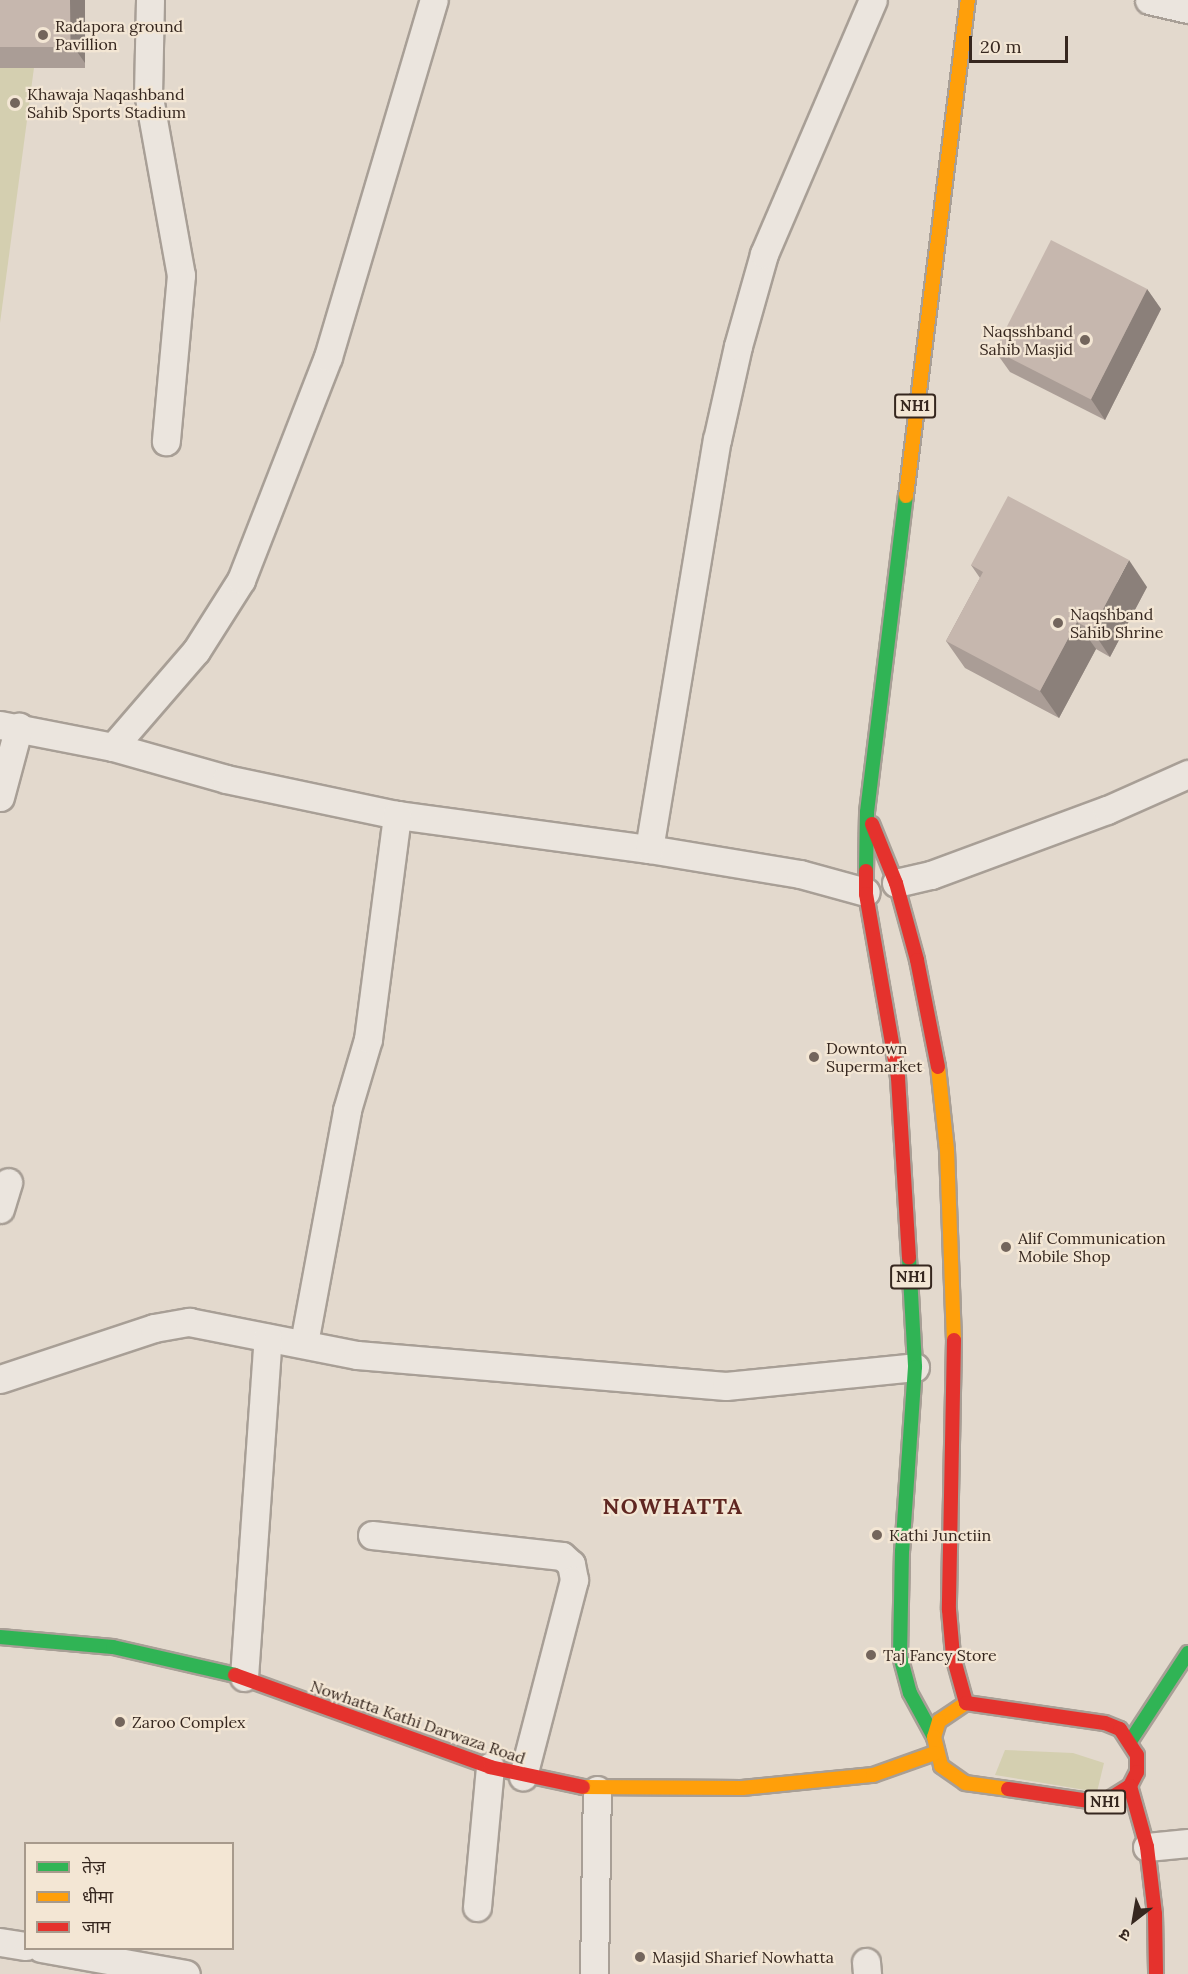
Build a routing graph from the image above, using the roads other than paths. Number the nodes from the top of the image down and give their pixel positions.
1 (150, 0) edge
2 (434, 0) edge
3 (873, 0) edge
4 (968, 0) edge
5 (1149, 0) edge
6 (1188, 9) edge
7 (166, 441) dead end
8 (9, 725) edge
9 (113, 747) junction
10 (1188, 774) edge
11 (0, 797) edge
12 (867, 812) junction
13 (397, 815) junction
14 (649, 849) junction
15 (896, 883) junction
16 (866, 892) junction
17 (8, 1182) dead end
18 (0, 1209) edge
19 (268, 1338) junction
20 (304, 1343) junction
21 (915, 1367) junction
22 (0, 1379) edge
23 (372, 1535) dead end
24 (0, 1637) edge
25 (1188, 1653) edge
26 (244, 1677) junction
27 (966, 1703) junction
28 (934, 1737) junction
29 (1131, 1740) junction
30 (935, 1753) junction
31 (490, 1767) junction
32 (523, 1776) junction
33 (1130, 1786) junction
34 (597, 1790) junction
35 (1188, 1843) edge
36 (1147, 1847) junction
37 (477, 1908) dead end
38 (0, 1942) edge
39 (24, 1946) edge
40 (52, 1950) edge
41 (186, 1974) edge
42 (594, 1974) edge
43 (1156, 1974) edge

1 - 7 street
2 - 9 street
3 - 14 street
4 - 12 main road, NH1
5 - 6 street
8 - 9 street
8 - 11 street
9 - 13 street
10 - 15 street
12 - 15 main road, NH1
12 - 16 main road, NH1
13 - 14 street
13 - 20 street
14 - 16 street
15 - 27 main road, NH1
16 - 21 main road, NH1
17 - 18 street
19 - 20 street
19 - 22 street
19 - 26 street
20 - 21 street
21 - 28 main road, NH1
23 - 32 street
24 - 26 main road, Nowhatta Kathi Darwaza Road
25 - 29 main road
26 - 31 main road, Nowhatta Kathi Darwaza Road
27 - 28 main road
27 - 29 main road
28 - 30 main road, NH1
29 - 33 main road, NH1
30 - 33 main road, NH1
30 - 34 main road, Nowhatta Kathi Darwaza Road
31 - 32 main road, Nowhatta Kathi Darwaza Road
31 - 37 street
32 - 34 main road, Nowhatta Kathi Darwaza Road
33 - 36 main road, NH1
34 - 42 street
35 - 36 street
36 - 43 main road, NH1
38 - 39 street
40 - 41 street

